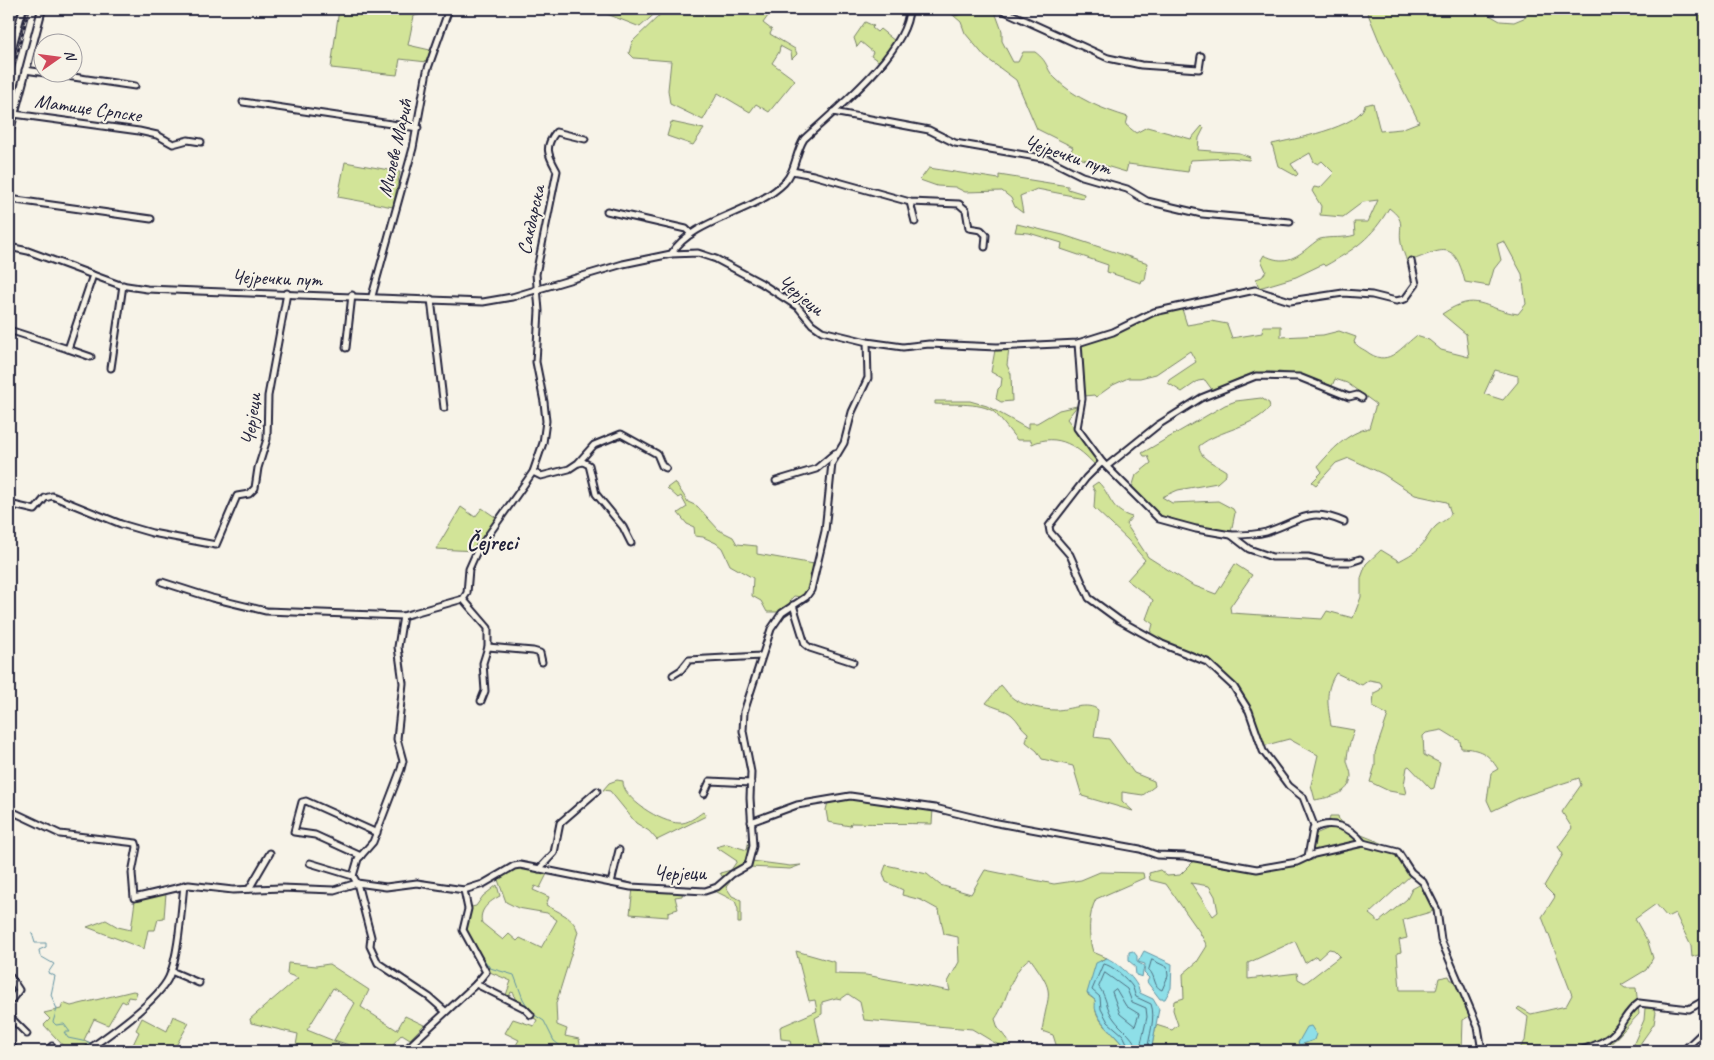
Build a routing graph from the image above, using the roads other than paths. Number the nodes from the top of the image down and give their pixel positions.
1 (23, 9) edge
2 (42, 9) edge
3 (449, 9) edge
4 (909, 9) edge
5 (949, 9) edge
6 (966, 9) edge
7 (1000, 9) edge
8 (1201, 56) dead end
9 (9, 60) edge
10 (25, 70) junction
11 (135, 86) dead end
12 (243, 102) dead end
13 (833, 112) junction
14 (14, 114) junction
15 (418, 128) junction
16 (9, 134) edge
17 (585, 139) dead end
18 (200, 142) dead end
19 (792, 171) junction
20 (9, 199) edge
21 (910, 202) junction
22 (607, 211) dead end
23 (151, 219) dead end
24 (915, 222) dead end
25 (1290, 222) dead end
26 (691, 234) junction
27 (9, 247) edge
28 (985, 247) dead end
29 (671, 254) junction
30 (1411, 261) dead end
31 (93, 275) junction
32 (123, 285) junction
33 (538, 288) junction
34 (287, 293) junction
35 (352, 295) junction
36 (372, 296) junction
37 (431, 299) junction
38 (9, 330) edge
39 (866, 342) junction
40 (1078, 343) junction
41 (346, 348) dead end
42 (68, 349) junction
43 (91, 357) dead end
44 (111, 368) dead end
45 (1362, 398) dead end
46 (444, 408) dead end
47 (842, 448) junction
48 (1102, 462) junction
49 (578, 463) junction
50 (1108, 466) junction
51 (666, 468) dead end
52 (533, 472) junction
53 (776, 481) dead end
54 (9, 504) edge
55 (1344, 522) dead end
56 (1232, 535) junction
57 (631, 542) dead end
58 (1360, 559) dead end
59 (162, 582) dead end
60 (463, 599) junction
61 (793, 605) junction
62 (403, 616) junction
63 (488, 646) junction
64 (761, 656) junction
65 (542, 662) dead end
66 (852, 662) dead end
67 (673, 675) dead end
68 (481, 701) dead end
69 (751, 783) junction
70 (597, 791) dead end
71 (704, 794) dead end
72 (9, 810) edge
73 (751, 822) junction
74 (1315, 828) junction
75 (377, 833) junction
76 (1363, 843) junction
77 (1310, 848) junction
78 (619, 850) dead end
79 (270, 853) dead end
80 (1314, 854) junction
81 (361, 856) junction
82 (1308, 857) junction
83 (310, 863) dead end
84 (539, 869) junction
85 (353, 876) junction
86 (357, 883) junction
87 (611, 883) junction
88 (184, 885) junction
89 (249, 889) junction
90 (464, 890) junction
91 (171, 971) junction
92 (9, 975) edge
93 (199, 983) dead end
94 (476, 984) junction
95 (1705, 1000) edge
96 (9, 1003) edge
97 (445, 1011) junction
98 (531, 1015) dead end
99 (9, 1016) edge
100 (1705, 1030) edge
101 (27, 1034) dead end
102 (9, 1044) edge
103 (52, 1046) dead end
104 (16, 1051) edge
105 (47, 1051) edge
106 (86, 1051) edge
107 (404, 1051) edge
108 (1482, 1051) edge
109 (1579, 1051) edge
110 (1683, 1051) edge

1 - 9 street
2 - 10 main road, Матице Српске
3 - 15 street, Милеве Мaрић
4 - 13 street
5 - 6 street
7 - 8 street
10 - 11 street, Матице Српске
10 - 14 main road, Матице Српске
12 - 15 street
13 - 19 street
13 - 25 street, Чејречки пут
14 - 16 main road, Матице Српске
14 - 18 street, Матице Српске
15 - 36 street, Милеве Мaрић
17 - 33 street, Сакдарска
19 - 21 street
19 - 26 street
20 - 23 street
21 - 24 street
21 - 28 street
22 - 26 street
26 - 29 street
27 - 31 street, Чејречки пут
29 - 33 street, Чејречки пут
29 - 39 street, Черјеци
30 - 40 street
31 - 32 street, Чејречки пут
31 - 42 street
32 - 34 street, Чејречки пут
32 - 44 street
33 - 37 street, Чејречки пут
33 - 52 street
34 - 35 street, Чејречки пут
34 - 54 street, Черјеци
35 - 36 street, Чејречки пут
35 - 41 street
36 - 37 street, Чејречки пут
37 - 46 street
38 - 42 street
39 - 40 street
39 - 47 street, Черјеци
40 - 48 street
42 - 43 street
45 - 50 street
47 - 53 street
47 - 61 street, Черјеци
48 - 50 street
48 - 74 street
49 - 51 street
49 - 52 street
49 - 57 street
50 - 56 street
52 - 60 street
55 - 56 street
56 - 58 street
59 - 62 street
60 - 62 street
60 - 63 street
61 - 64 street, Черјеци
61 - 66 street
62 - 75 street
63 - 65 street
63 - 68 street
64 - 67 street
64 - 69 street, Черјеци
69 - 71 street
69 - 73 street, Черјеци
70 - 84 street
72 - 88 street
73 - 82 street
73 - 87 street, Черјеци
74 - 76 street
74 - 77 street
75 - 81 street
75 - 81 street
76 - 80 street
76 - 108 street
77 - 80 street
77 - 82 street
78 - 87 street
79 - 89 street
80 - 82 street
81 - 85 street
83 - 85 street
84 - 87 street, Черјеци
84 - 90 street, Черјеци
85 - 86 street
86 - 89 street
86 - 90 street
86 - 97 street
88 - 89 street
88 - 91 street
90 - 94 street
91 - 93 street
91 - 106 street
92 - 96 street
94 - 97 street
94 - 98 street
95 - 109 street
97 - 107 street
99 - 101 street
100 - 110 street
102 - 104 street
103 - 105 street

